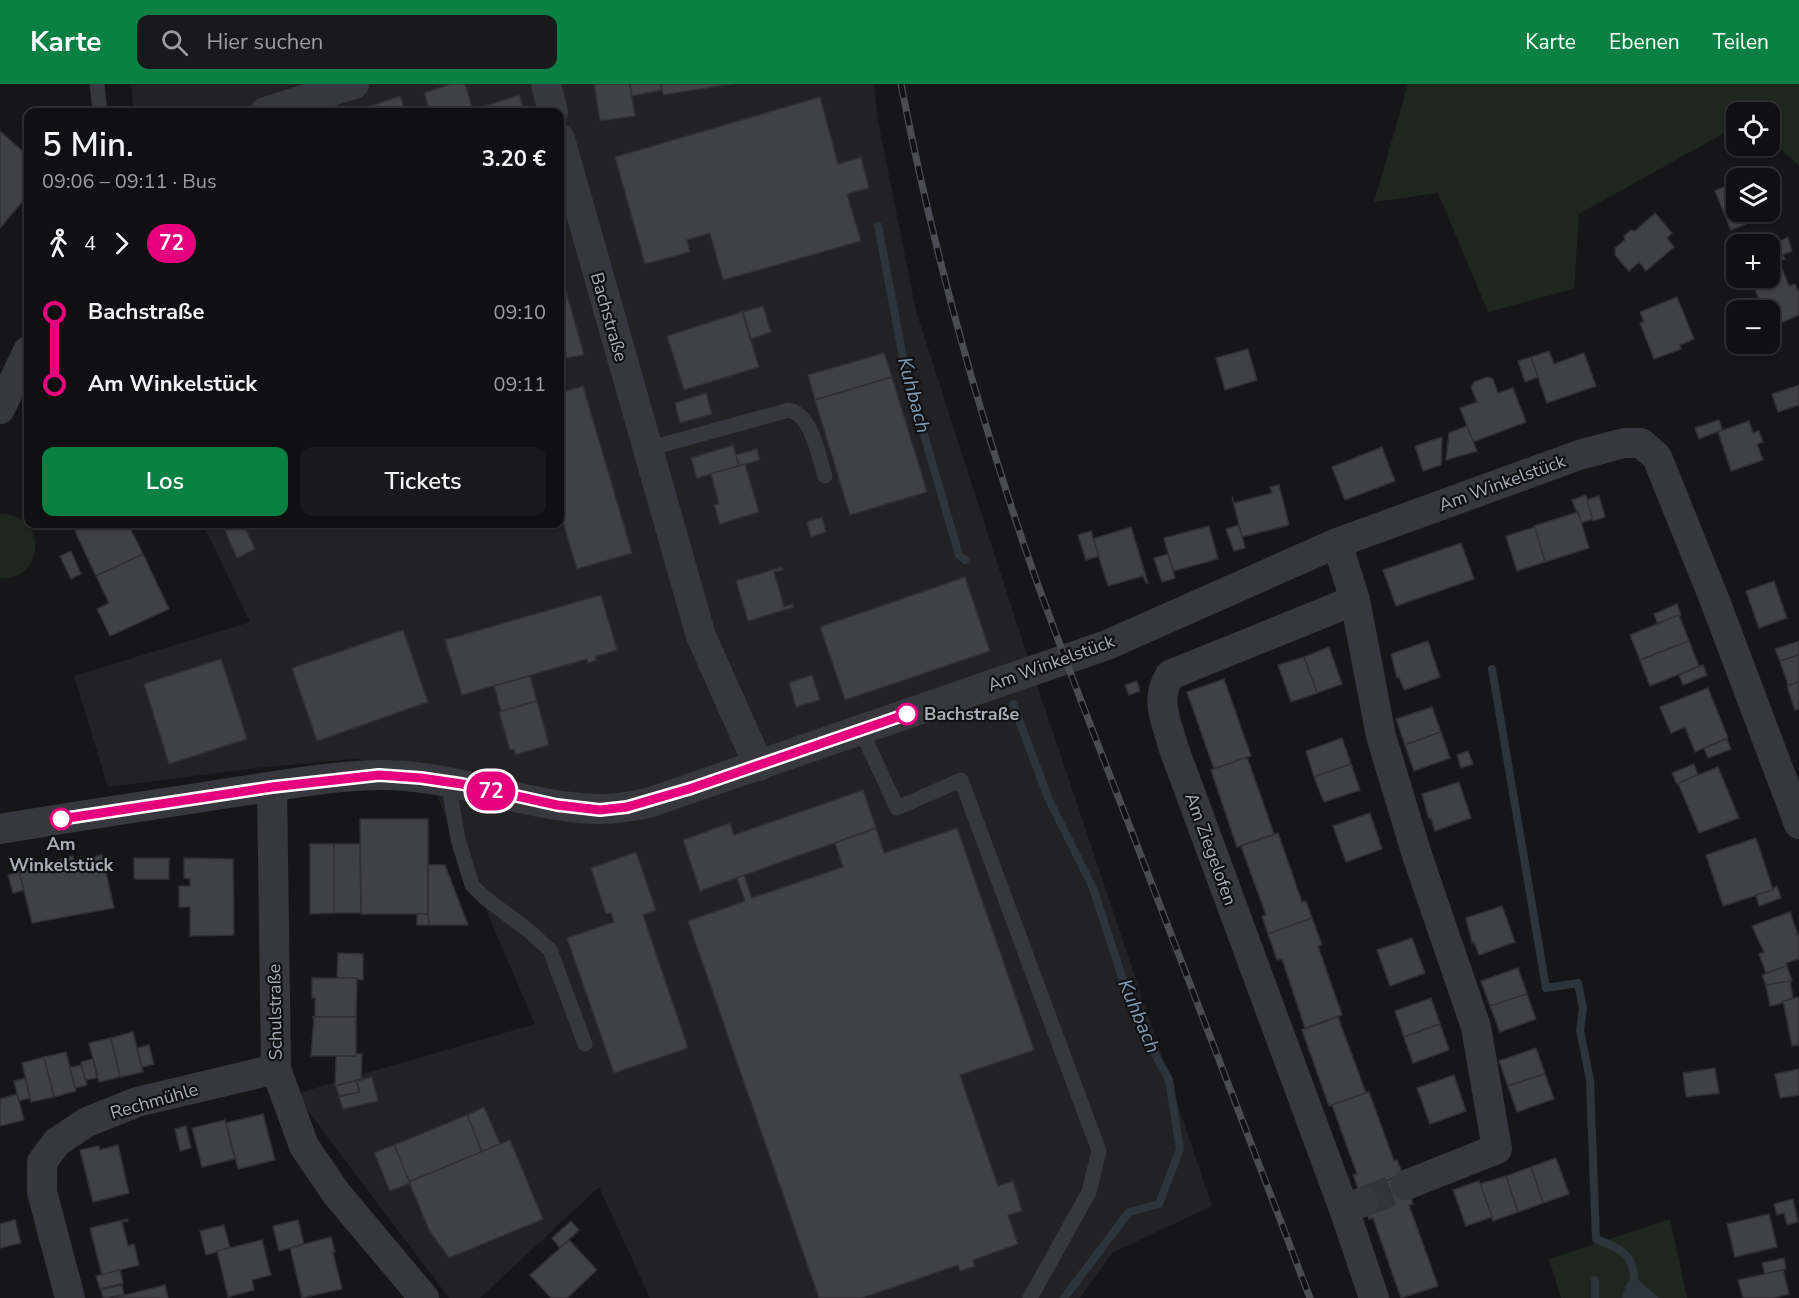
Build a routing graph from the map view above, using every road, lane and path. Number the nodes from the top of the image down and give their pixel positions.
1 (97, 84) edge
2 (354, 84) edge
3 (546, 84) edge
4 (100, 108) edge
5 (278, 108) edge
6 (552, 108) edge
7 (564, 153) edge
8 (16, 361) edge
9 (0, 409) edge
10 (647, 449) junction
11 (825, 476) dead end
12 (1337, 543) junction
13 (1355, 600) junction
14 (861, 730) junction
15 (759, 766) junction
16 (448, 782) junction
17 (272, 787) junction
18 (1799, 824) edge
19 (0, 829) edge
20 (585, 1044) dead end
21 (276, 1069) junction
22 (1406, 1185) tunnel mouth
23 (70, 1298) edge
24 (424, 1298) edge
25 (1030, 1298) edge
26 (1374, 1298) edge

1 - 4 lane
2 - 5 street
3 - 6 street
7 - 10 street, Bachstraße
8 - 9 street
10 - 11 lane
10 - 15 street, Bachstraße
12 - 13 street
12 - 14 street, Am Winkelstück
12 - 18 street, Am Winkelstück
13 - 22 street
13 - 26 street, Am Ziegelofen
14 - 15 street, Am Winkelstück
14 - 25 lane
15 - 16 street, Am Winkelstück
16 - 17 street, Am Winkelstück
16 - 20 lane
17 - 19 street, Am Winkelstück
17 - 21 street, Schulstraße
21 - 23 street, Rechmühle
21 - 24 street, Schulstraße

